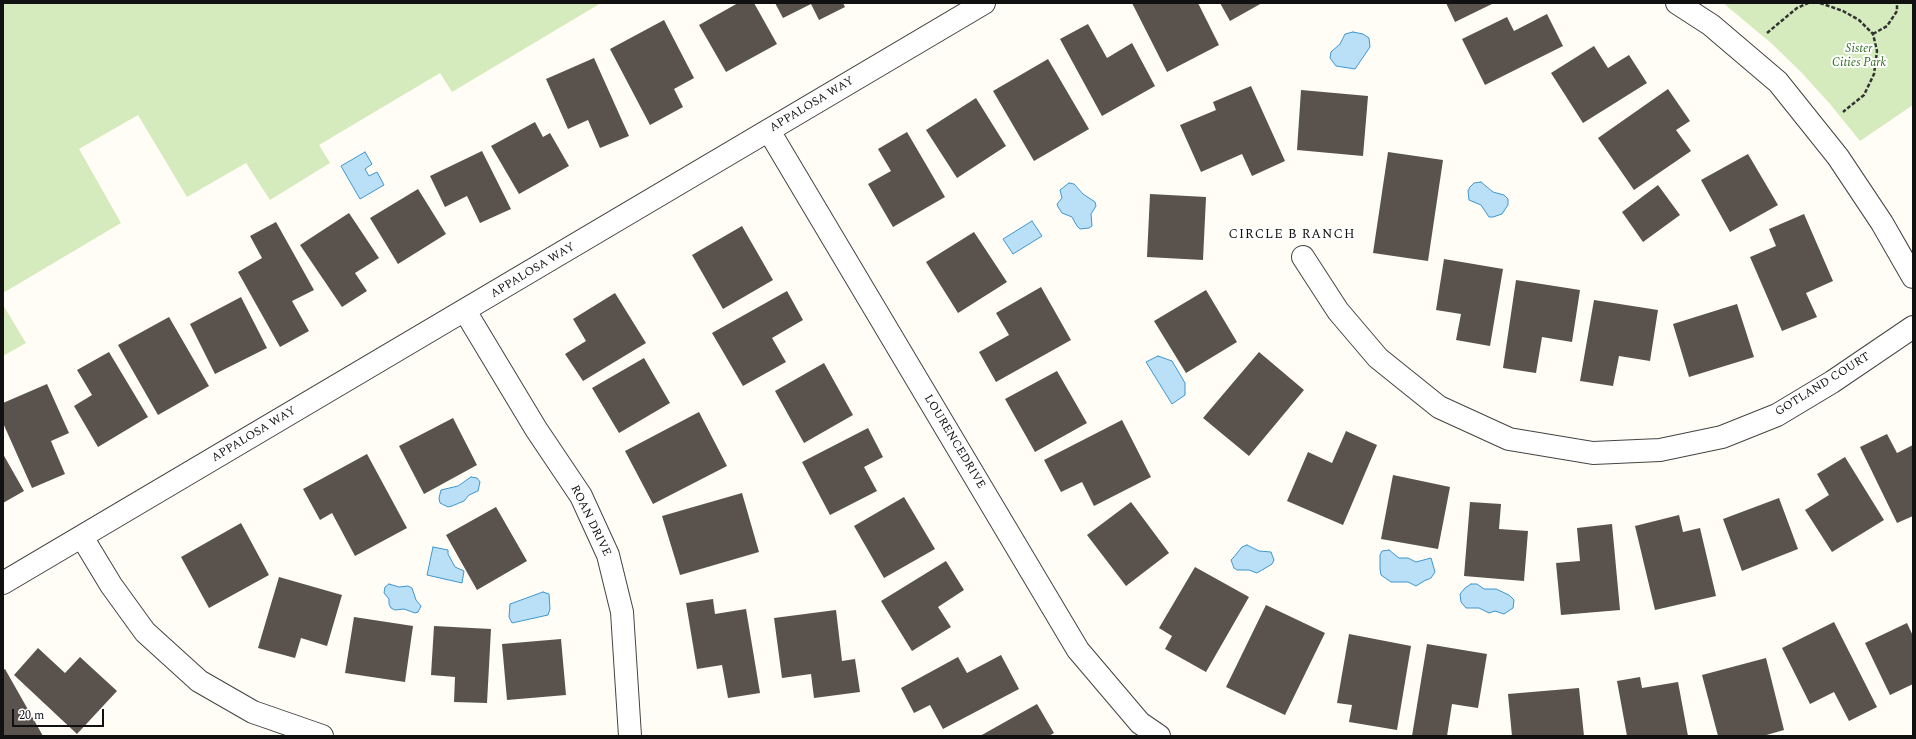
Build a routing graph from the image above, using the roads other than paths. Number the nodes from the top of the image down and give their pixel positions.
1 (984, 3) edge
2 (1677, 3) edge
3 (769, 131) junction
4 (1303, 257) dead end
5 (1913, 277) edge
6 (465, 311) junction
7 (1913, 328) edge
8 (82, 537) junction
9 (3, 583) edge
10 (322, 736) edge
11 (630, 736) edge
12 (1159, 736) edge

1 - 3 street, APPALOSA WAY
2 - 5 street
3 - 6 street, APPALOSA WAY
3 - 12 street, LOURENCEDRIVE
4 - 7 street, GOTLAND COURT
6 - 8 street, APPALOSA WAY
6 - 11 street, ROAN DRIVE
8 - 9 street, APPALOSA WAY
8 - 10 street

